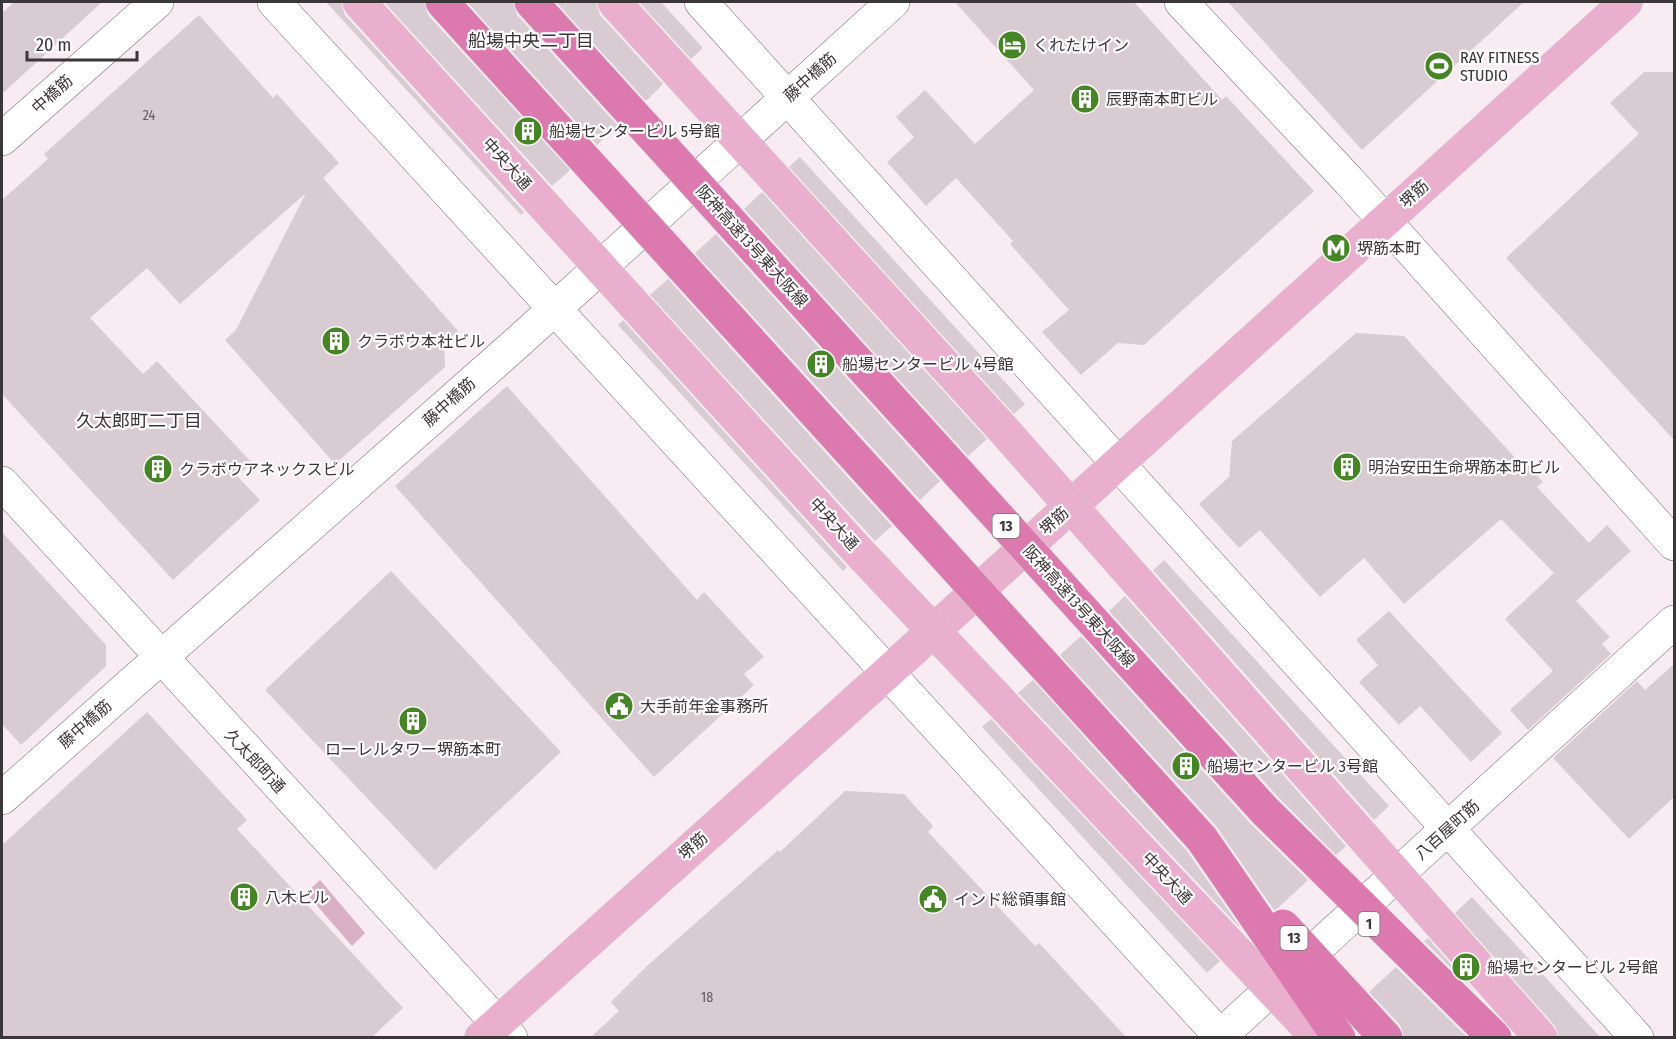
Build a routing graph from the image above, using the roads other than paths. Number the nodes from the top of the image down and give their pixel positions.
1 (157, 2) edge
2 (274, 2) edge
3 (359, 2) edge
4 (442, 2) edge
5 (531, 2) edge
6 (614, 2) edge
7 (701, 2) edge
8 (893, 2) edge
9 (1181, 2) edge
10 (1626, 2) edge
11 (787, 97) junction
12 (2, 139) edge
13 (1384, 220) junction
14 (554, 309) junction
15 (1119, 462) junction
16 (2, 483) edge
17 (1674, 544) edge
18 (1674, 622) edge
19 (160, 658) junction
20 (887, 674) junction
21 (2, 798) edge
22 (1265, 811) junction
23 (1448, 829) junction
24 (1202, 839) junction
25 (496, 1033) edge
26 (1220, 1037) edge
27 (1318, 1038) edge
28 (1339, 1038) edge
29 (1386, 1038) edge
30 (1473, 1038) edge
31 (1495, 1038) edge
32 (1541, 1038) edge
33 (1637, 1038) edge

1 - 12 street, 中橋筋
2 - 14 street
3 - 27 main road, 中央大通, bridge
4 - 24 highway, 13, bridge
5 - 22 highway, 阪神高速13号東大阪線 / 13, bridge
6 - 32 main road, bridge
7 - 11 street
8 - 11 street, 藤中橋筋
9 - 13 street
10 - 13 main road, 堺筋
11 - 14 street, 藤中橋筋
11 - 15 street
13 - 15 main road, 堺筋
13 - 17 street
14 - 19 street, 藤中橋筋
14 - 20 street
15 - 20 main road, 堺筋
15 - 23 street
16 - 19 street, 久太郎町通
18 - 23 street, 八百屋町筋
19 - 21 street, 藤中橋筋
19 - 25 street, 久太郎町通
20 - 25 main road, 堺筋
20 - 26 street
22 - 30 highway, 1, bridge
22 - 31 highway, 阪神高速13号東大阪線 / 13, bridge
23 - 26 street, 八百屋町筋
23 - 33 street
24 - 28 highway, 13, bridge
24 - 29 highway, 13, bridge

